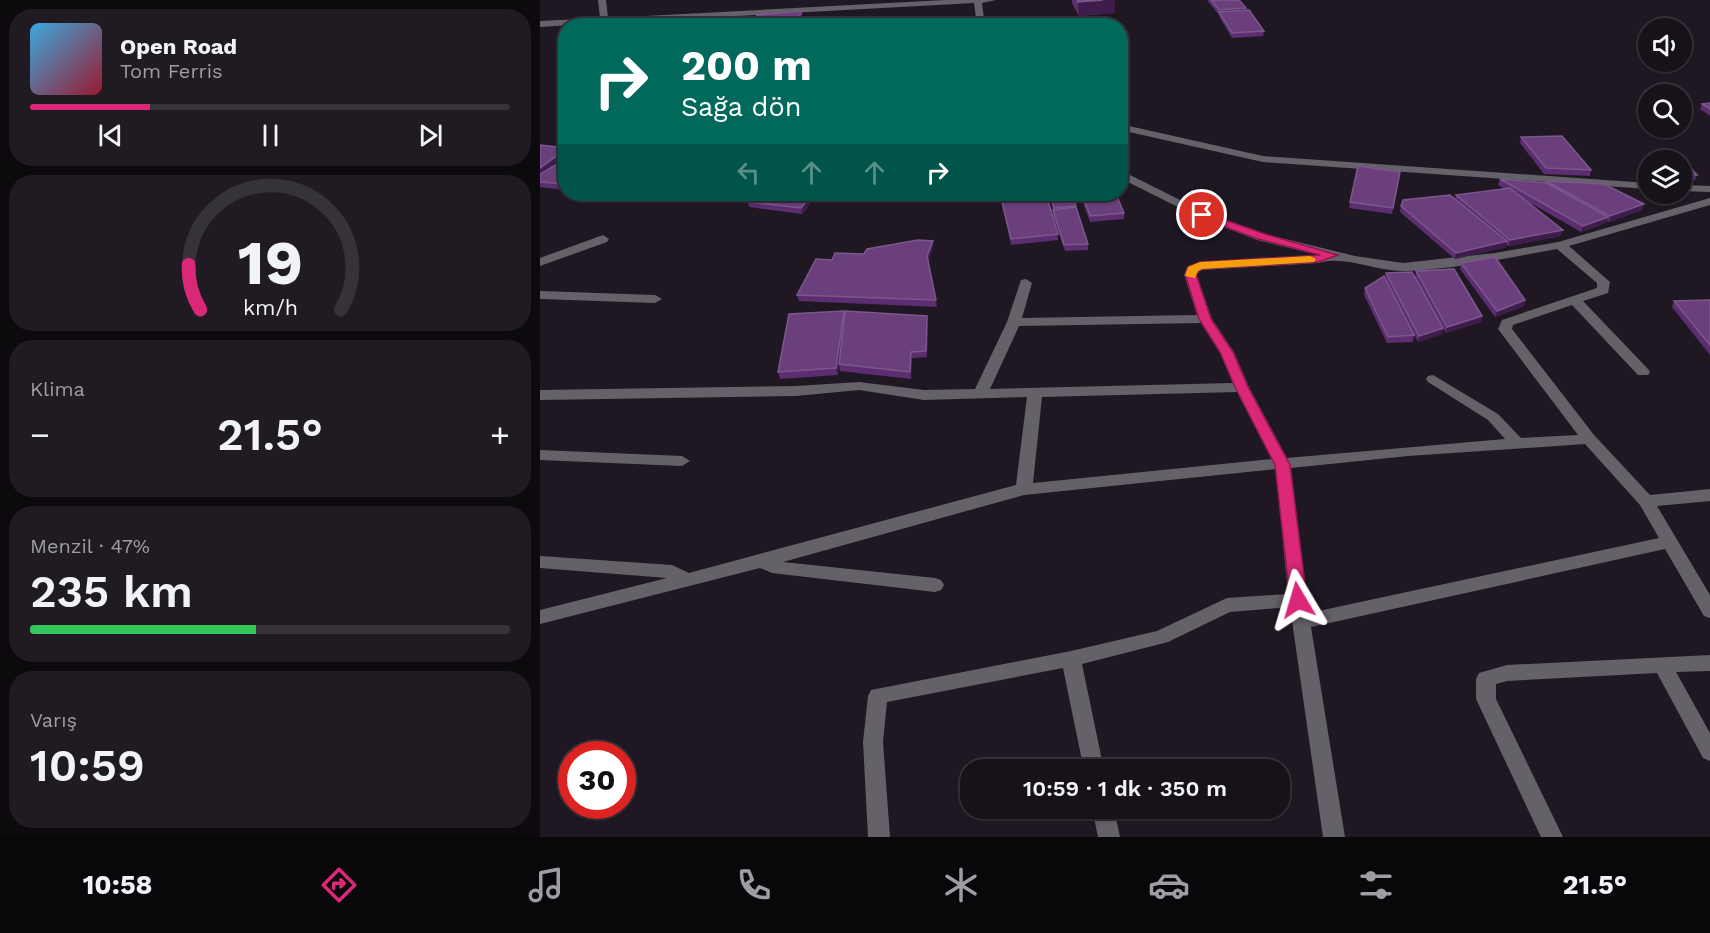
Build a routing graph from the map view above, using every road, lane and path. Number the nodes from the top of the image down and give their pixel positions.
1 (602, 0) edge
2 (992, 0) edge
3 (978, 1) edge
4 (604, 18) edge
5 (690, 18) edge
6 (980, 18) edge
7 (540, 24) edge
8 (558, 24) edge
9 (1128, 129) edge
10 (1128, 177) edge
11 (1638, 185) edge
12 (1692, 188) edge
13 (1710, 189) edge
14 (1710, 201) edge
15 (603, 239) dead end
16 (1560, 245) junction
17 (1332, 255) junction
18 (540, 262) edge
19 (1026, 283) dead end
20 (540, 295) edge
21 (655, 299) dead end
22 (1575, 301) junction
23 (1205, 319) junction
24 (1014, 322) junction
25 (1643, 372) dead end
26 (1433, 379) dead end
27 (1242, 387) junction
28 (1035, 393) junction
29 (980, 394) junction
30 (540, 395) edge
31 (1589, 439) junction
32 (1517, 443) junction
33 (540, 455) edge
34 (682, 461) dead end
35 (1283, 465) junction
36 (1024, 489) junction
37 (1710, 495) edge
38 (1646, 501) junction
39 (1669, 542) junction
40 (762, 561) junction
41 (540, 562) edge
42 (685, 581) junction
43 (935, 585) dead end
44 (1298, 600) junction
45 (1710, 611) edge
46 (540, 617) edge
47 (1302, 622) junction
48 (1071, 659) junction
49 (1710, 663) edge
50 (1662, 665) junction
51 (1710, 752) edge
52 (1092, 759) edge
53 (1105, 819) edge
54 (879, 837) edge
55 (1109, 837) edge
56 (1334, 837) edge
57 (1552, 837) edge

1 - 4 street
2 - 3 street
3 - 5 street
3 - 6 street
7 - 8 street
9 - 11 street
10 - 17 street
12 - 13 street
14 - 16 street
15 - 18 street
16 - 17 street
16 - 22 street
17 - 23 street
19 - 24 street
20 - 21 street
22 - 25 street
22 - 31 street
23 - 24 street
23 - 27 street
24 - 29 street
26 - 32 street
27 - 28 street
27 - 35 street
28 - 29 street
28 - 36 street
29 - 30 street
31 - 32 street
31 - 38 street
32 - 35 street
33 - 34 street
35 - 36 street
35 - 44 street
36 - 40 street
37 - 38 street
38 - 39 street
39 - 45 street
39 - 47 street
40 - 42 street
40 - 43 street
41 - 42 street
42 - 46 street
44 - 47 street
44 - 48 street
47 - 56 street
48 - 52 street
48 - 54 street
49 - 50 street
50 - 51 street
50 - 57 street
53 - 55 street

